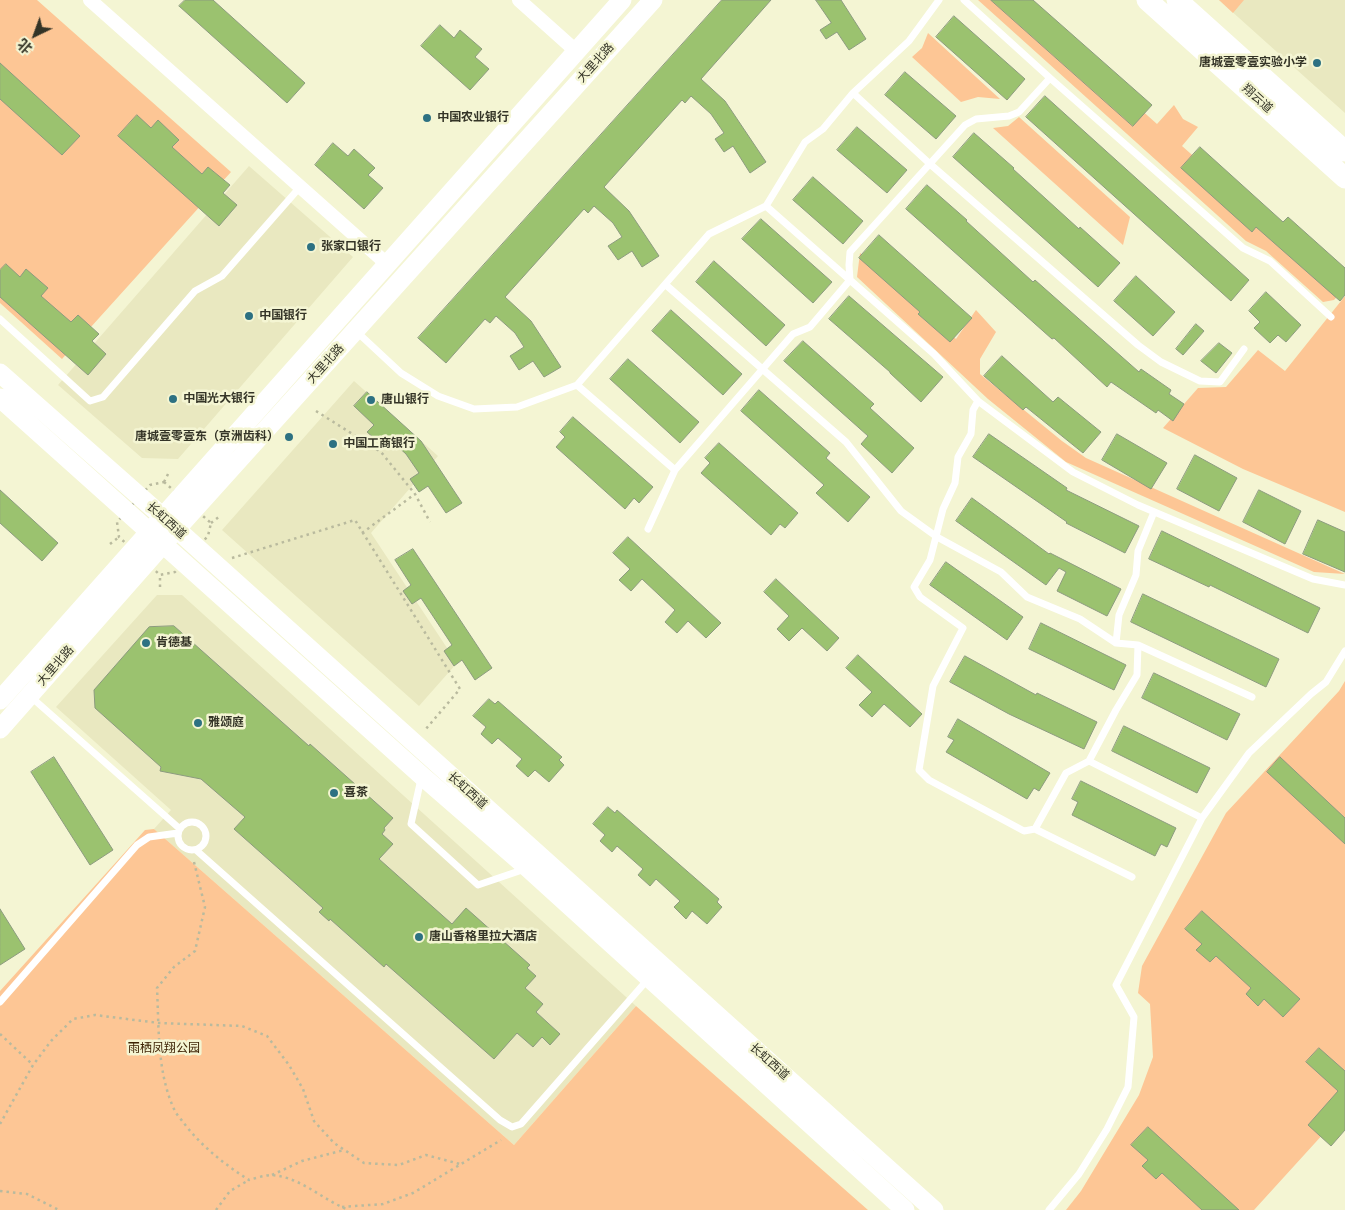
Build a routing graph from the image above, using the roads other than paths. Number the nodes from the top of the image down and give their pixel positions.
1 (90, 0) edge
2 (519, 0) edge
3 (622, 0) edge
4 (653, 0) edge
5 (939, 0) edge
6 (964, 0) edge
7 (1147, 0) edge
8 (1177, 0) edge
9 (576, 51) junction
10 (1050, 78) junction
11 (853, 93) junction
12 (1345, 151) edge
13 (930, 164) junction
14 (1345, 178) edge
15 (300, 187) junction
16 (766, 206) junction
17 (387, 264) junction
18 (850, 280) junction
19 (666, 285) junction
20 (1331, 317) dead end
21 (0, 319) edge
22 (355, 331) junction
23 (1244, 349) dead end
24 (763, 370) junction
25 (0, 373) edge
26 (577, 385) junction
27 (0, 398) edge
28 (978, 401) junction
29 (675, 470) junction
30 (1154, 512) junction
31 (162, 517) junction
32 (648, 529) dead end
33 (177, 530) junction
34 (149, 532) junction
35 (937, 536) junction
36 (163, 544) junction
37 (1345, 585) edge
38 (1116, 644) junction
39 (1138, 644) junction
40 (1345, 651) edge
41 (29, 696) junction
42 (1252, 697) dead end
43 (0, 700) edge
44 (0, 729) edge
45 (1089, 760) junction
46 (422, 776) junction
47 (1202, 818) junction
48 (1035, 829) junction
49 (179, 831) junction
50 (196, 850) junction
51 (528, 868) junction
52 (1132, 877) dead end
53 (649, 978) junction
54 (0, 1002) edge
55 (905, 1210) edge
56 (934, 1210) edge
57 (1049, 1210) edge

1 - 15 street
2 - 9 street
3 - 9 main road, 大里北路
4 - 22 main road, 大里北路
5 - 11 lane
6 - 10 lane
7 - 14 main road, 翔云道
8 - 12 main road, 翔云道
9 - 17 main road, 大里北路
10 - 13 lane
10 - 20 lane
11 - 13 lane
11 - 16 lane
13 - 18 lane
13 - 23 lane
15 - 17 street
15 - 21 lane
16 - 18 lane
16 - 19 lane
17 - 31 main road, 大里北路
18 - 24 lane
18 - 28 lane
19 - 24 lane
19 - 26 lane
22 - 26 lane
22 - 33 main road, 大里北路
24 - 29 lane
24 - 35 lane
25 - 31 main road, 长虹西道
26 - 29 lane
27 - 34 main road, 长虹西道
28 - 30 lane
28 - 35 lane
29 - 32 lane
30 - 37 lane
30 - 38 lane
31 - 33 main road, 长虹西道
31 - 34 main road, 大里北路
33 - 36 main road, 大里北路
33 - 56 main road, 长虹西道
34 - 36 main road, 长虹西道
34 - 43 main road, 大里北路
35 - 38 lane
35 - 48 lane
36 - 41 main road, 大里北路
36 - 46 main road, 长虹西道
38 - 39 lane
39 - 42 lane
39 - 45 lane
40 - 47 lane
41 - 44 main road, 大里北路
41 - 49 lane
45 - 47 lane
45 - 48 lane
46 - 51 main road, 长虹西道
46 - 51 lane
47 - 57 lane
48 - 52 lane
49 - 50 lane
49 - 50 lane
49 - 54 lane
50 - 53 lane
51 - 53 main road, 长虹西道
53 - 55 main road, 长虹西道

